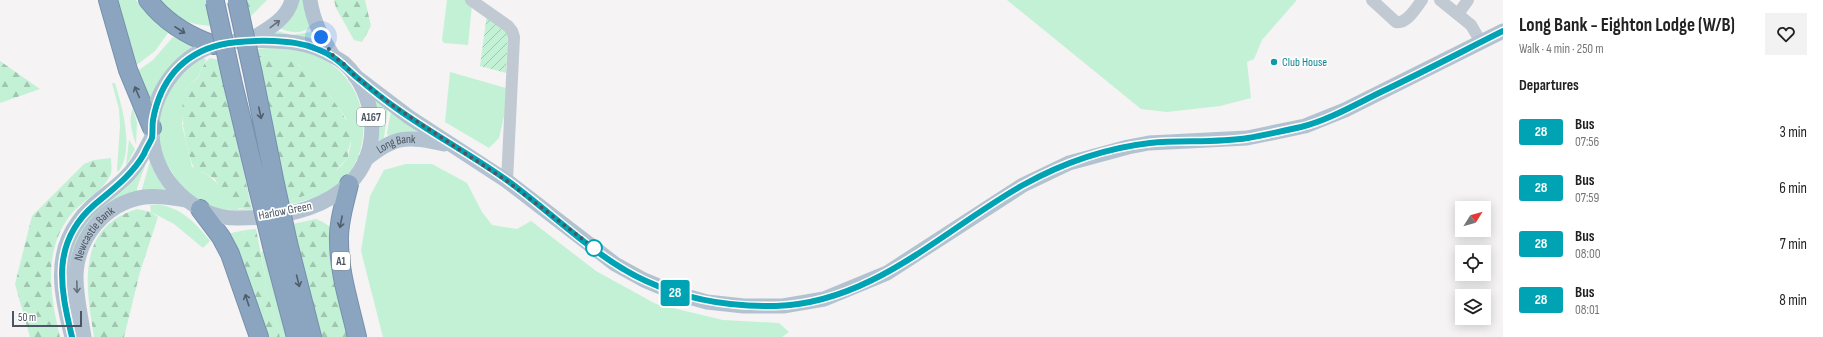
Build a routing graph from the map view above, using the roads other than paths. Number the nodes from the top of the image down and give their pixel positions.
1 (108, 0) edge
2 (148, 0) edge
3 (237, 0) edge
4 (292, 0) edge
5 (310, 0) edge
6 (471, 0) edge
7 (1372, 0) edge
8 (1422, 0) edge
9 (1440, 0) edge
10 (1468, 0) edge
11 (215, 1) edge
12 (1458, 14) junction
13 (1503, 31) edge
14 (250, 40) junction
15 (1481, 42) junction
16 (214, 45) junction
17 (334, 57) junction
18 (355, 76) junction
19 (152, 133) junction
20 (454, 146) junction
21 (365, 160) junction
22 (507, 181) junction
23 (349, 184) junction
24 (193, 205) junction
25 (280, 244) junction
26 (72, 337) edge
27 (84, 337) edge
28 (258, 337) edge
29 (296, 337) edge
30 (312, 337) edge
31 (357, 337) edge

19 -> 1 highway
2 -> 16 highway
3 -> 25 highway, bridge
14 -> 4 main road, A167
5 - 17 main road, A167
6 - 22 street
7 - 8 street
9 - 12 street
10 - 12 street
11 - 25 highway, bridge
12 - 15 street
13 - 15 main road, Long Bank
14 - 16 main road, Harlow Green / A167
14 - 17 main road, Harlow Green / A167
15 - 22 main road, Long Bank
16 - 19 main road, Harlow Green / A167
17 - 18 main road, Harlow Green / A167
18 - 20 main road, Long Bank
18 - 21 main road, Harlow Green / A167
19 - 24 main road, Harlow Green / A167
19 - 26 main road, Newcastle Bank / A167
20 - 21 main road, Long Bank
20 - 22 main road, Long Bank
21 - 23 main road, Harlow Green / A167
23 - 24 main road, Harlow Green / A167
23 -> 31 highway, A1
24 -> 27 main road, Newcastle Bank / A167
28 -> 24 highway
25 - 29 highway
25 -> 30 highway

